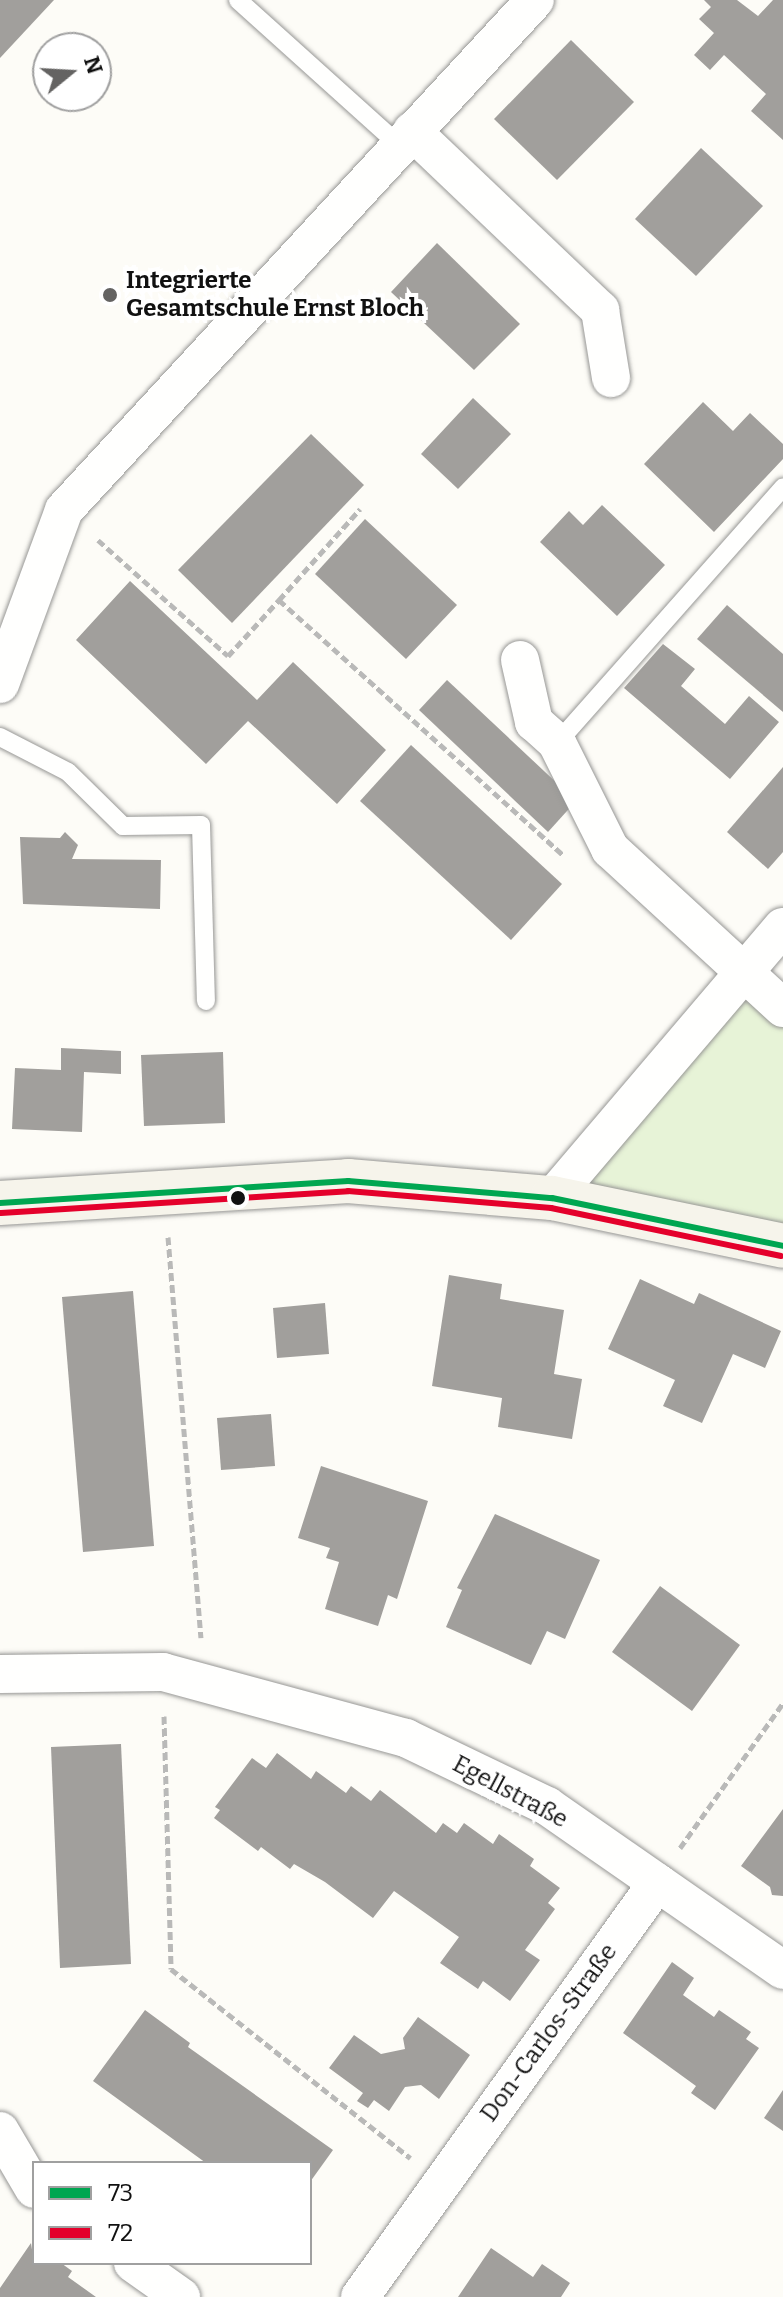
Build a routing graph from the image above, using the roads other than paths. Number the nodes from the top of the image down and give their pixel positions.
1 (238, 0) edge
2 (535, 0) edge
3 (405, 138) junction
4 (611, 378) dead end
5 (783, 488) edge
6 (520, 660) dead end
7 (0, 684) edge
8 (0, 737) edge
9 (557, 743) junction
10 (783, 927) edge
11 (743, 973) junction
12 (206, 1001) dead end
13 (783, 1008) edge
14 (552, 1198) junction
15 (0, 1203) edge
16 (783, 1246) edge
17 (0, 1674) edge
18 (657, 1883) junction
19 (783, 1970) edge
20 (0, 2131) edge
21 (32, 2186) edge
22 (136, 2265) edge
23 (181, 2297) edge
24 (360, 2297) edge

1 - 3 lane
2 - 3 street
3 - 4 street
3 - 7 street
5 - 9 lane
6 - 9 street
8 - 12 lane
9 - 11 street
10 - 11 street
11 - 13 street
11 - 14 street
14 - 15 street
14 - 16 street
17 - 18 street, Egellstraße
18 - 19 street, Egellstraße
18 - 24 street, Don-Carlos-Straße
20 - 21 street
22 - 23 street

